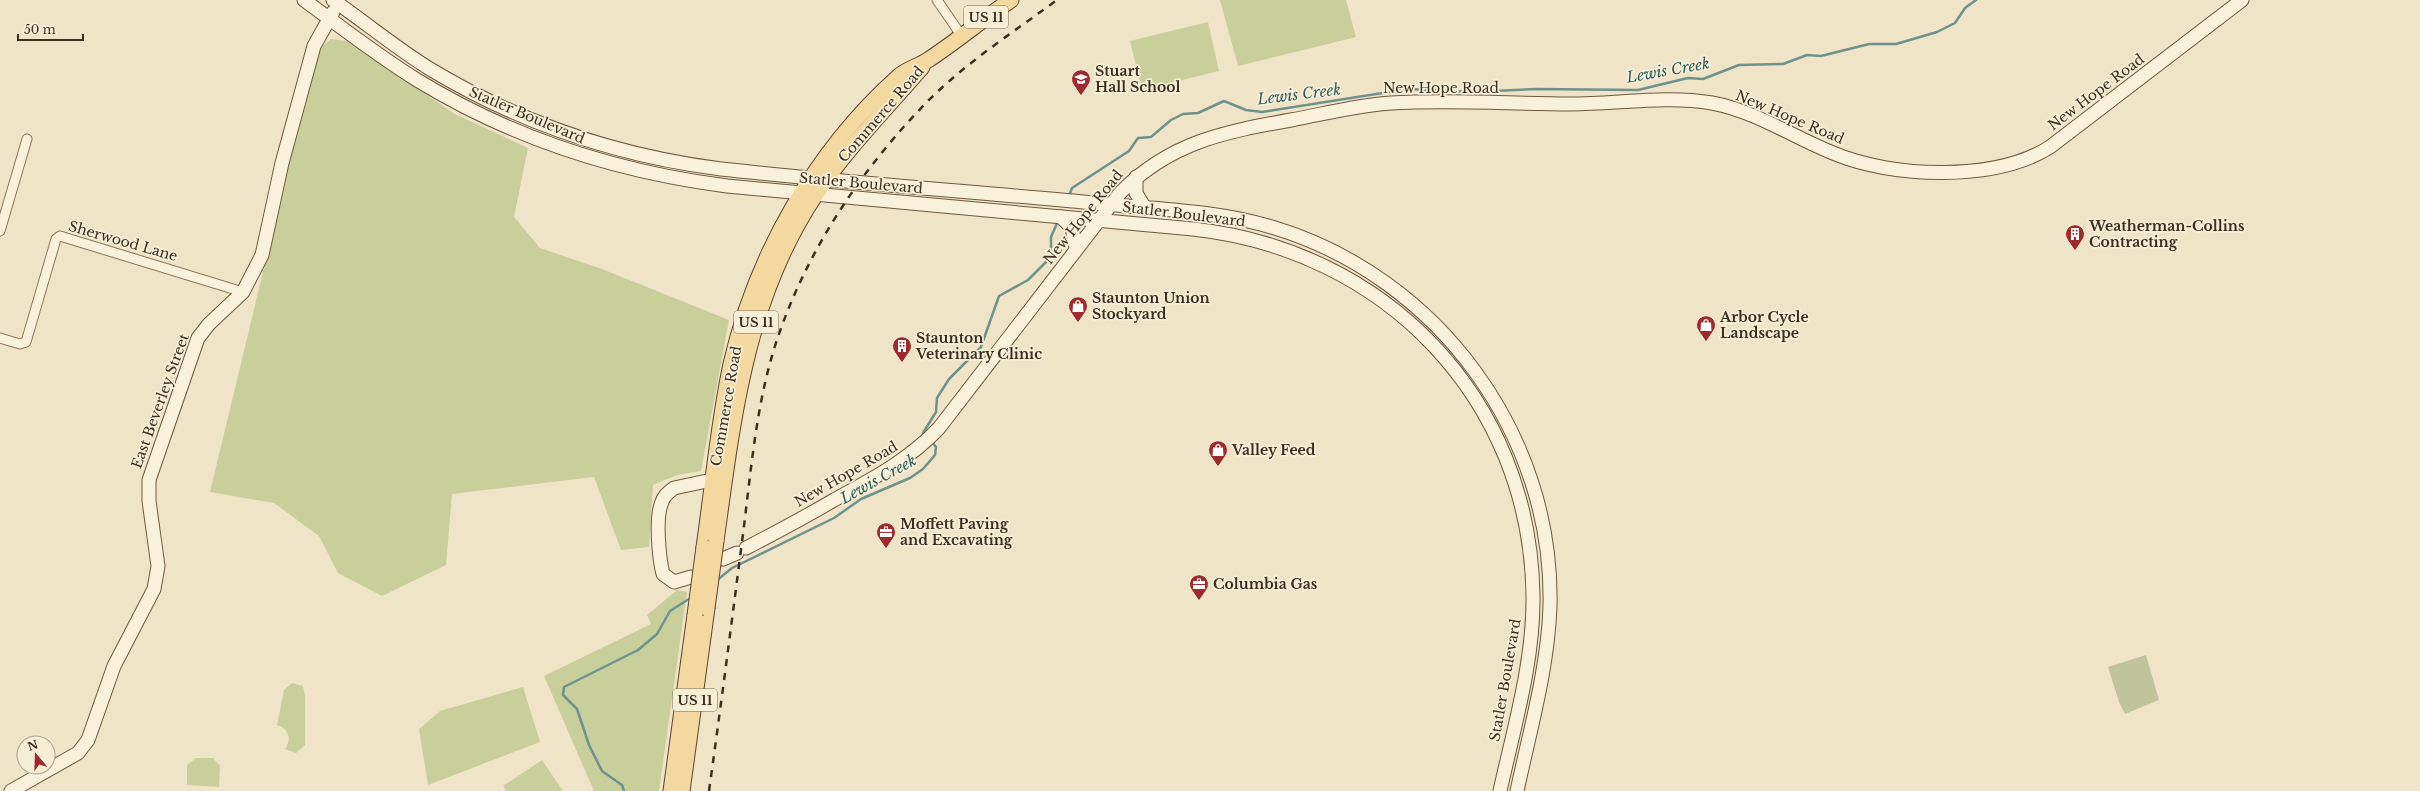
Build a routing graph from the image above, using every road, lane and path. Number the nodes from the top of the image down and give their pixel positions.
1 (304, 0) edge
2 (937, 0) edge
3 (1011, 0) edge
4 (2242, 0) edge
5 (336, 1) edge
6 (330, 19) junction
7 (961, 35) junction
8 (27, 139) dead end
9 (1136, 177) junction
10 (820, 178) junction
11 (809, 194) junction
12 (1110, 205) junction
13 (1145, 208) junction
14 (1061, 217) junction
15 (1092, 220) junction
16 (0, 230) edge
17 (1076, 248) junction
18 (243, 292) junction
19 (0, 338) edge
20 (718, 479) junction
21 (723, 560) dead end
22 (691, 577) dead end
23 (701, 612) junction
24 (11, 791) edge
25 (671, 791) edge
26 (682, 791) edge
27 (1500, 791) edge
28 (1517, 791) edge

1 - 6 main road, Statler Boulevard
2 - 7 street
3 - 7 main road, Commerce Road / US 11
4 - 9 main road, New Hope Road
5 - 6 main road, East Beverley Street
5 - 10 main road, Statler Boulevard
6 - 11 main road, Statler Boulevard
6 - 18 main road, East Beverley Street
7 - 10 main road, Commerce Road / US 11
8 - 16 street
9 - 12 main road, New Hope Road
9 - 13 main road
10 - 11 main road, Commerce Road / US 11
10 - 12 main road, Statler Boulevard
11 - 14 main road, Statler Boulevard
11 - 20 main road, Commerce Road / US 11
12 - 13 main road, Statler Boulevard
12 - 15 main road, New Hope Road
13 - 28 main road, Statler Boulevard
14 - 15 main road, Statler Boulevard
14 - 17 main road
15 - 17 main road, New Hope Road
15 - 27 main road, Statler Boulevard
17 - 21 main road, New Hope Road
18 - 19 street, Sherwood Lane
18 - 24 main road, East Beverley Street
20 - 22 main road
20 - 23 main road, Commerce Road / US 11, bridge
23 - 25 main road, Commerce Road / US 11
23 - 26 main road, Commerce Road / US 11

